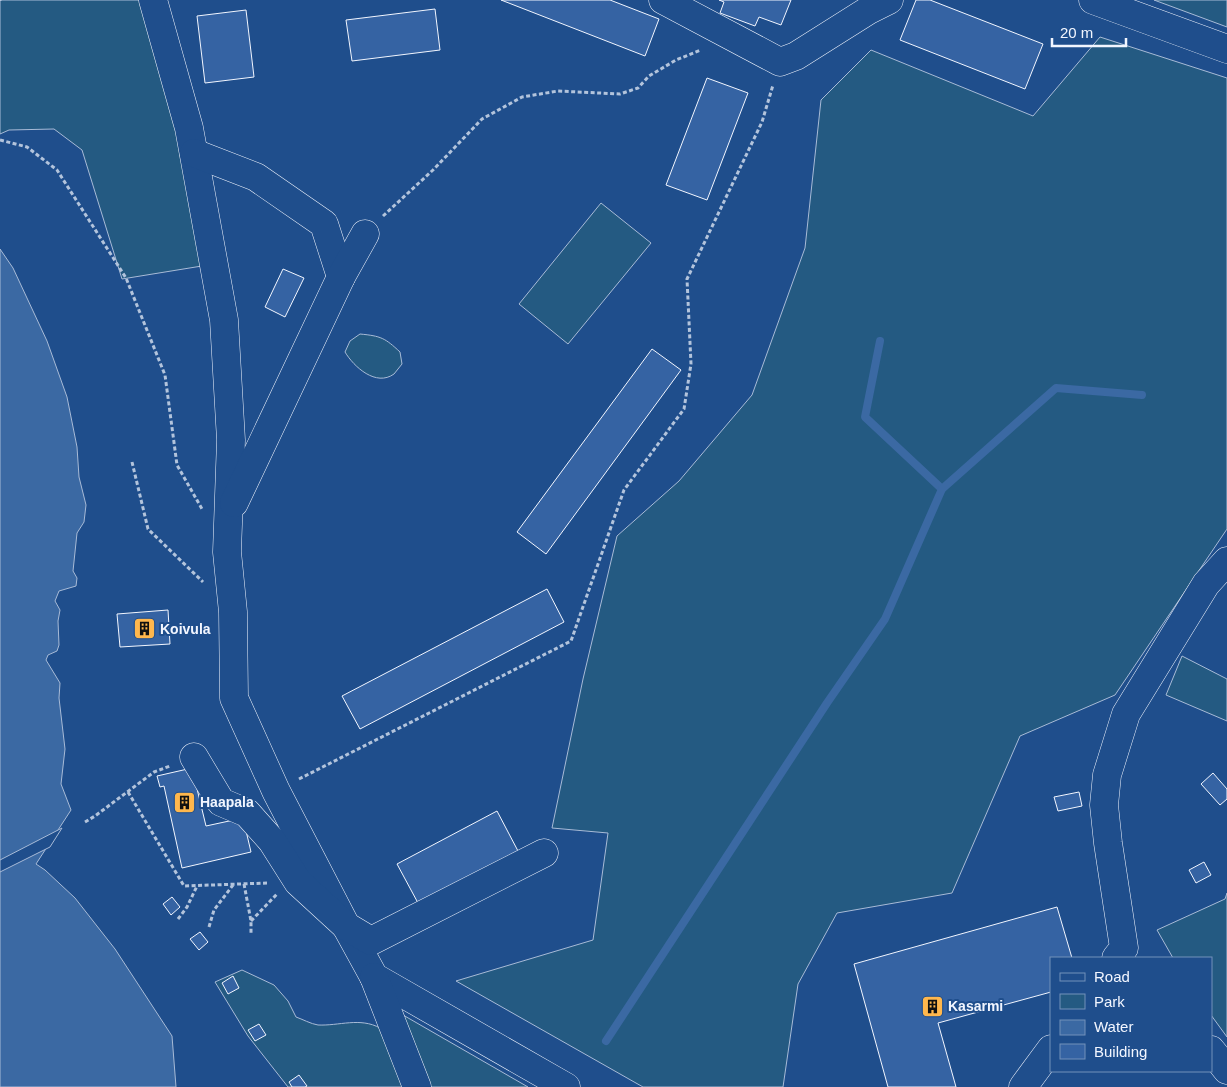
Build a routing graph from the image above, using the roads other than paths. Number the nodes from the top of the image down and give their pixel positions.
1 (664, 0) edge
2 (889, 0) edge
3 (1093, 0) edge
4 (156, 1) edge
5 (1227, 49) edge
6 (194, 153) junction
7 (365, 234) road end
8 (341, 277) junction
9 (216, 513) junction
10 (1227, 561) edge
11 (194, 757) road end
12 (544, 853) dead end
13 (346, 926) junction
14 (1124, 955) edge
15 (374, 977) junction
16 (1050, 1050) edge
17 (1212, 1051) edge
18 (1227, 1070) edge
19 (417, 1087) edge
20 (566, 1087) edge
21 (1023, 1087) edge

1 - 2 lane
3 - 5 lane
4 - 6 lane
6 - 8 lane
6 - 9 lane
7 - 8 lane
8 - 9 lane
9 - 13 lane
10 - 14 lane
11 - 13 lane
12 - 13 lane
13 - 15 lane
15 - 19 lane
15 - 20 lane
16 - 21 lane
17 - 18 lane

